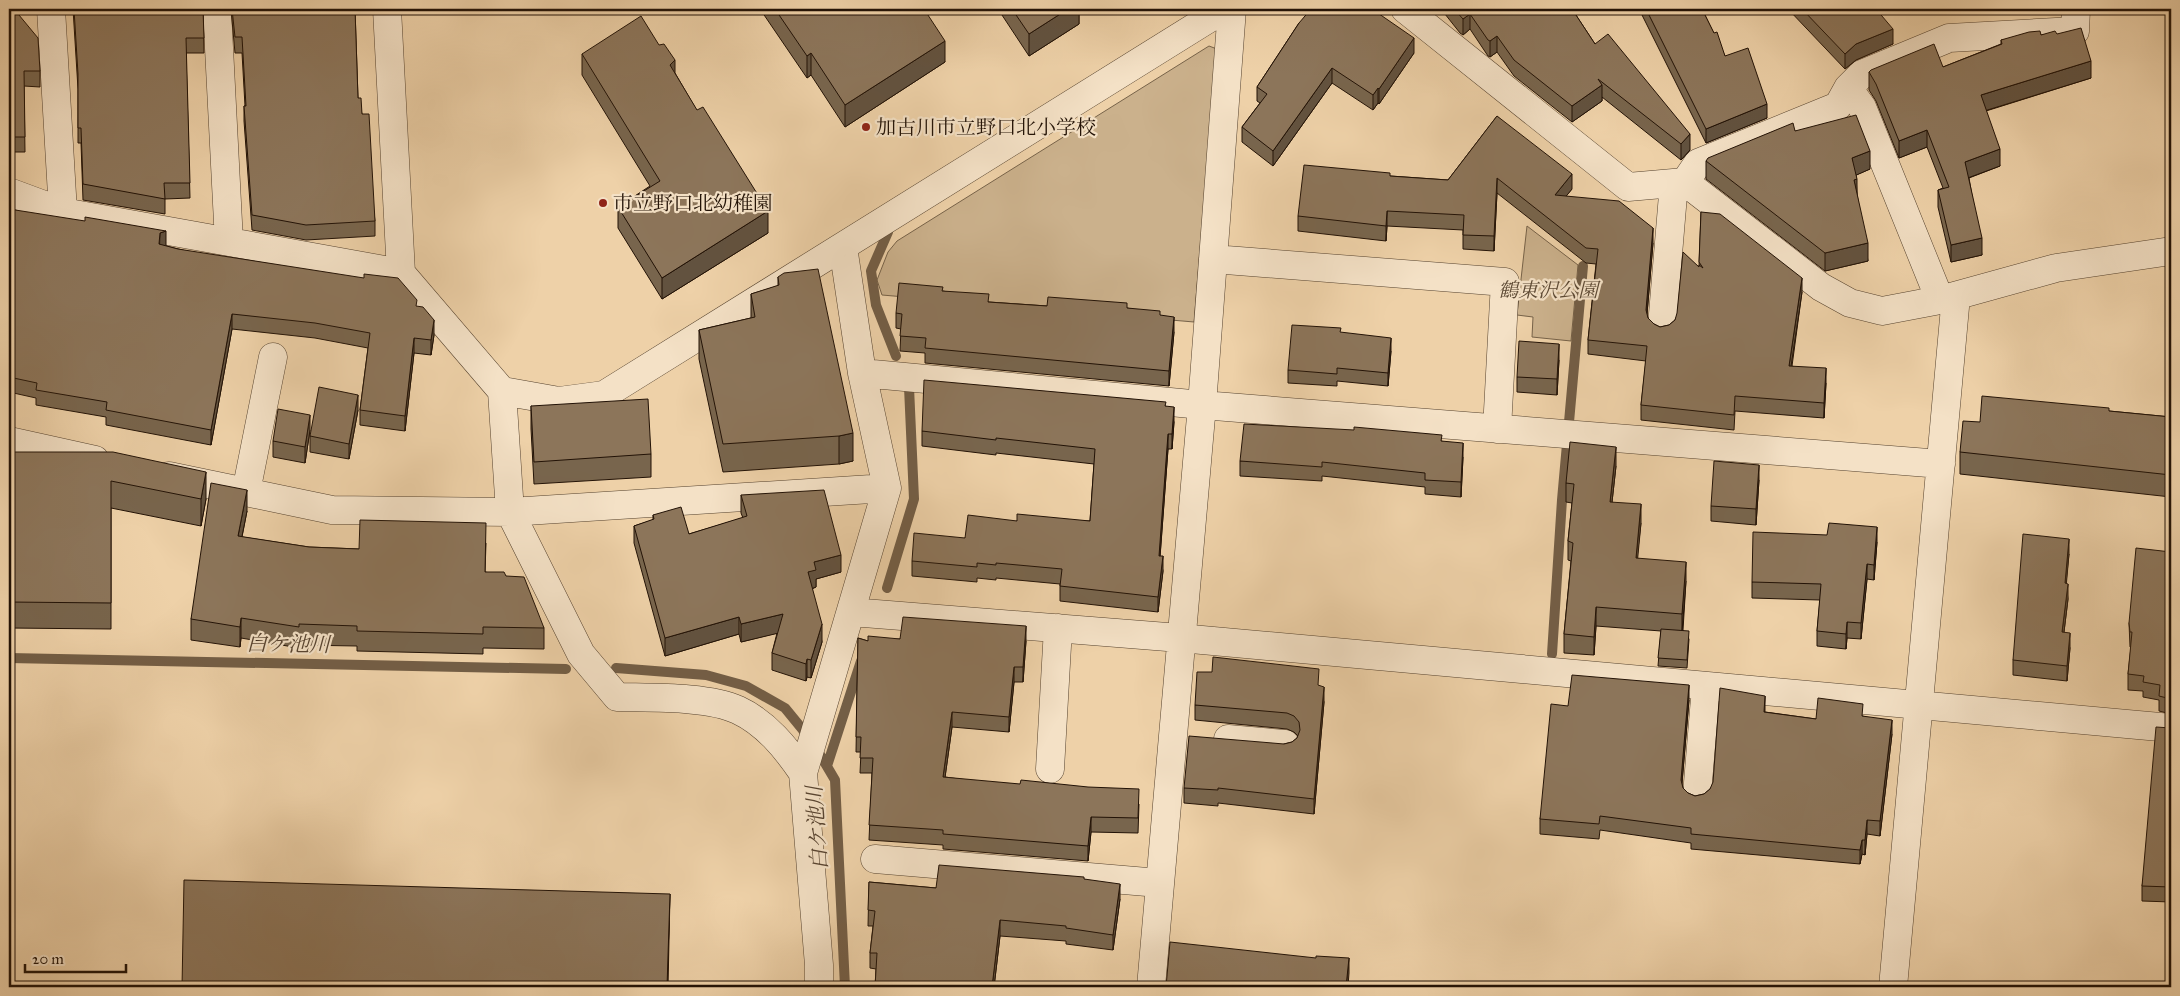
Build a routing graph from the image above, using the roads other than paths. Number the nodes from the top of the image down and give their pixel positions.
1 (51, 9) edge
2 (217, 9) edge
3 (387, 9) edge
4 (1224, 9) edge
5 (1232, 9) edge
6 (1405, 9) edge
7 (2076, 9) edge
8 (1848, 88) junction
9 (1679, 183) junction
10 (9, 192) edge
11 (63, 212) junction
12 (229, 242) junction
13 (843, 247) junction
14 (2171, 251) edge
15 (1213, 259) junction
16 (401, 273) junction
17 (1948, 298) junction
18 (1662, 326) edge
19 (273, 357) dead end
20 (862, 373) junction
21 (502, 391) junction
22 (1202, 405) junction
23 (1497, 429) junction
24 (9, 441) edge
25 (1941, 464) junction
26 (887, 488) junction
27 (246, 492) junction
28 (510, 512) junction
29 (851, 612) junction
30 (1058, 628) junction
31 (1180, 638) junction
32 (1706, 686) junction
33 (1920, 706) junction
34 (2171, 728) edge
35 (1172, 734) junction
36 (1285, 744) edge
37 (1050, 769) dead end
38 (803, 773) junction
39 (1698, 796) edge
40 (875, 859) dead end
41 (1159, 883) junction
42 (819, 987) edge
43 (1151, 987) edge
44 (1893, 987) edge

1 - 11 street
2 - 12 street
3 - 16 street
4 - 13 street
5 - 15 street
6 - 9 street
7 - 8 street
8 - 9 street
8 - 17 street
9 - 17 street
9 - 18 street
10 - 11 street
11 - 12 street
12 - 16 street
13 - 20 street
13 - 21 street
14 - 17 street
15 - 22 street
15 - 23 street
16 - 21 street
17 - 25 street
19 - 27 street
20 - 22 street
20 - 26 street
21 - 28 street
22 - 23 street
22 - 31 street
23 - 25 street
24 - 27 street
25 - 33 street
26 - 28 street
26 - 29 street
27 - 28 street
28 - 38 street
29 - 30 street
29 - 38 street
30 - 31 street
30 - 37 street
31 - 32 street
31 - 35 street
32 - 33 street
32 - 39 street
33 - 34 street
33 - 44 street
35 - 36 street
35 - 41 street
38 - 42 street
40 - 41 street
41 - 43 street

